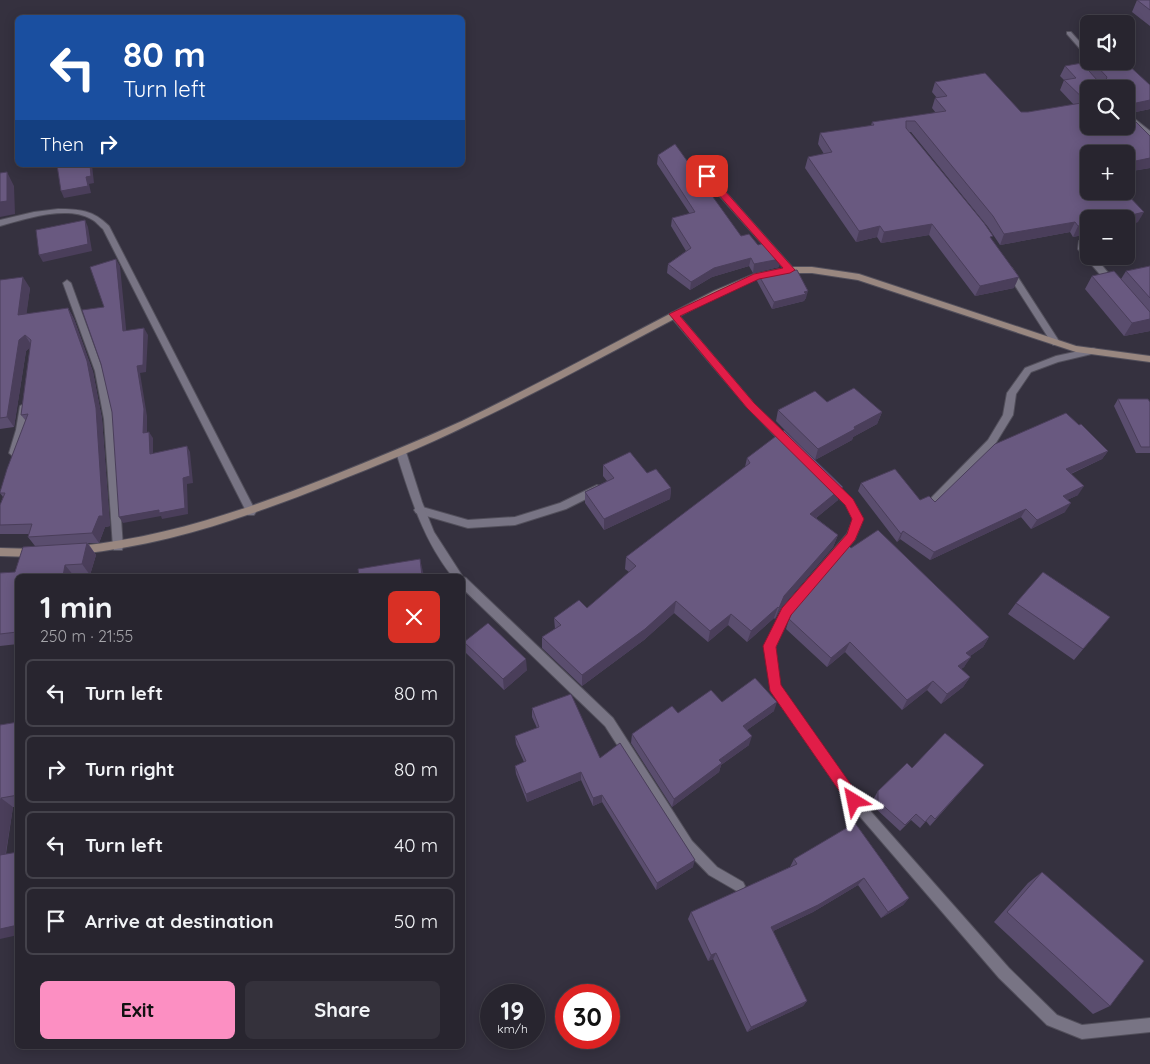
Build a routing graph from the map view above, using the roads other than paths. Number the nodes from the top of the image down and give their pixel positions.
1 (1069, 34) dead end
2 (1088, 80) edge
3 (1135, 122) edge
4 (1150, 135) edge
5 (695, 163) dead end
6 (0, 223) edge
7 (1004, 262) edge
8 (1097, 265) edge
9 (790, 270) junction
10 (67, 283) dead end
11 (1120, 291) edge
12 (674, 314) junction
13 (1056, 343) junction
14 (1093, 351) junction
15 (1150, 359) edge
16 (27, 391) edge
17 (793, 448) edge
18 (401, 452) junction
19 (11, 465) edge
20 (821, 475) edge
21 (602, 487) edge
22 (935, 500) edge
23 (419, 510) junction
24 (251, 512) junction
25 (118, 547) junction
26 (73, 551) edge
27 (0, 552) edge
28 (46, 553) edge
29 (456, 574) edge
30 (465, 584) edge
31 (739, 886) dead end
32 (1150, 1025) edge

1 - 2 street
3 - 4 street
5 - 9 street
6 - 24 street
7 - 13 street
8 - 11 street
9 - 12 street
9 - 13 street
10 - 25 street
12 - 17 street
12 - 18 street
13 - 14 street
14 - 15 street
14 - 22 street
16 - 19 street
18 - 23 street
18 - 24 street
20 - 32 street
21 - 23 street
23 - 29 street
24 - 25 street
25 - 26 street
27 - 28 street
30 - 31 street

